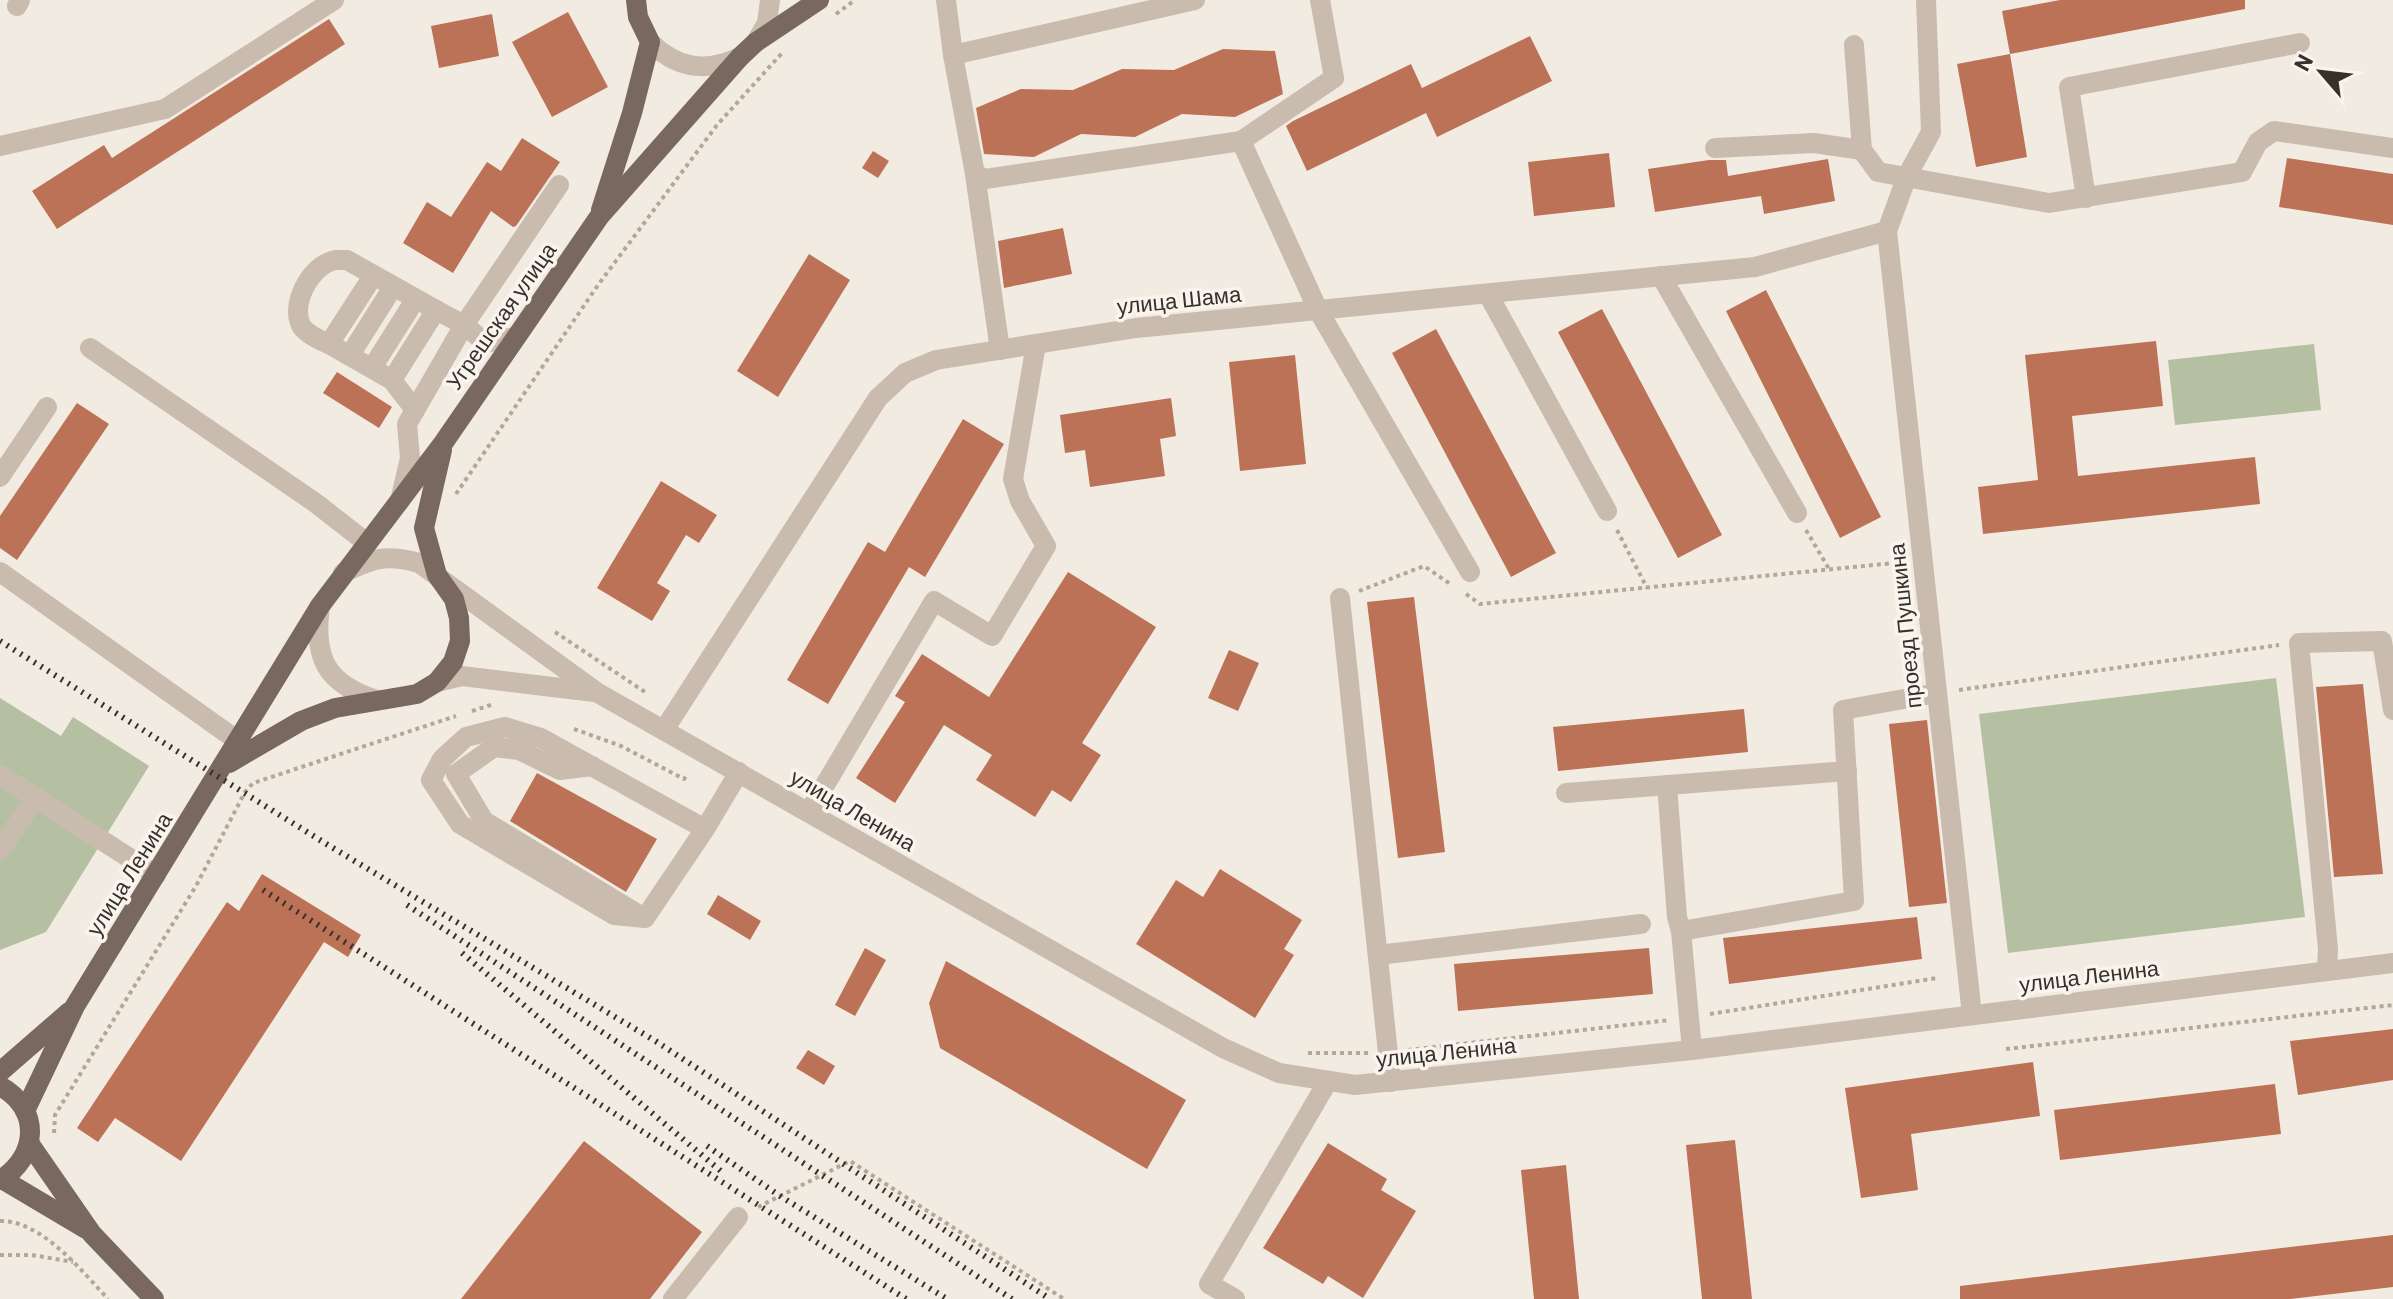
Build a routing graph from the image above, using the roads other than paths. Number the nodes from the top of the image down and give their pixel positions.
1 (334, 0) edge
2 (623, 0) edge
3 (770, 0) edge
4 (819, 0) edge
5 (946, 0) edge
6 (1195, 0) edge
7 (1320, 0) edge
8 (1926, 0) edge
9 (637, 9) edge
10 (650, 42) junction
11 (756, 42) junction
12 (2300, 43) dead end
13 (1854, 45) dead end
14 (953, 55) junction
15 (740, 57) junction
16 (1241, 141) junction
17 (0, 146) edge
18 (1715, 148) dead end
19 (2393, 148) edge
20 (1862, 150) junction
21 (975, 174) junction
22 (1907, 176) junction
23 (559, 185) dead end
24 (2086, 198) junction
25 (599, 217) junction
26 (1887, 231) junction
27 (373, 276) junction
28 (1661, 276) junction
29 (393, 287) junction
30 (1488, 294) junction
31 (415, 300) junction
32 (436, 310) junction
33 (1318, 310) junction
34 (464, 325) junction
35 (514, 337) junction
36 (329, 344) junction
37 (1036, 344) junction
38 (90, 348) dead end
39 (1000, 350) junction
40 (350, 355) junction
41 (372, 368) junction
42 (392, 380) junction
43 (47, 407) dead end
44 (415, 410) junction
45 (444, 442) junction
46 (0, 477) edge
47 (400, 501) junction
48 (1607, 511) road end
49 (1797, 513) road end
50 (367, 543) junction
51 (0, 572) edge
52 (1470, 572) dead end
53 (343, 573) junction
54 (437, 575) junction
55 (1340, 598) road end
56 (320, 606) junction
57 (437, 682) junction
58 (598, 693) junction
59 (1937, 693) junction
60 (377, 700) junction
61 (2393, 710) edge
62 (664, 730) junction
63 (238, 741) junction
64 (223, 766) junction
65 (1847, 771) junction
66 (739, 772) junction
67 (0, 775) edge
68 (1667, 785) junction
69 (1566, 793) dead end
70 (35, 798) junction
71 (809, 812) junction
72 (705, 829) junction
73 (0, 850) edge
74 (156, 875) junction
75 (1641, 924) dead end
76 (1681, 931) junction
77 (1378, 955) junction
78 (2393, 963) edge
79 (2327, 970) junction
80 (75, 1006) junction
81 (1972, 1015) junction
82 (1692, 1050) junction
83 (0, 1072) edge
84 (1328, 1081) junction
85 (1391, 1082) junction
86 (0, 1086) edge
87 (25, 1111) junction
88 (29, 1143) junction
89 (1, 1180) edge
90 (738, 1217) road end
91 (92, 1234) junction
92 (154, 1299) edge
93 (673, 1299) edge
94 (1235, 1299) edge

1 - 17 street
2 - 9 street
3 - 11 street, Угрешская улица
4 - 11 main road, Угрешская улица
5 - 14 street
6 - 14 street
7 - 16 street
8 - 22 street
9 - 10 main road
10 - 15 street, Угрешская улица
10 - 25 main road, Угрешская улица
11 - 15 main road, Угрешская улица
12 - 24 street
13 - 20 street
14 - 21 street
15 - 25 main road, Угрешская улица
16 - 21 street
16 - 33 street
18 - 20 street
19 - 24 street
20 - 22 street
21 - 39 street
22 - 24 street
22 - 26 street
23 - 34 street
25 - 35 main road, Угрешская улица
26 - 28 street, улица Шама
26 - 59 street, проезд Пушкина
27 - 29 street
27 - 36 street
27 - 36 street
28 - 30 street, улица Шама
28 - 49 street
29 - 31 street
29 - 40 street
30 - 33 street, улица Шама
30 - 48 street
31 - 32 street
31 - 41 street
32 - 34 street
32 - 42 street
33 - 37 street, улица Шама
33 - 52 street
34 - 35 street
34 - 44 street
35 - 45 main road, Угрешская улица
36 - 40 street
37 - 39 street, улица Шама
37 - 71 street
38 - 50 street
39 - 62 street, улица Шама
40 - 41 street
41 - 42 street
42 - 44 street
43 - 46 street
44 - 47 street
45 - 47 main road, Угрешская улица
45 - 54 main road, Угрешская улица
47 - 50 main road, Угрешская улица
50 - 53 main road, Угрешская улица
51 - 63 street
53 - 54 street, улица Ленина
53 - 56 main road, улица Ленина
54 - 57 main road
54 - 58 street, улица Ленина
55 - 77 street
56 - 60 street
56 - 63 main road, улица Ленина
57 - 58 street, улица Ленина
57 - 60 main road, улица Ленина
58 - 62 street, улица Ленина
59 - 65 street
59 - 81 street, проезд Пушкина
60 - 64 main road, улица Ленина
61 - 79 street
62 - 66 street, улица Ленина
63 - 64 main road, улица Ленина
64 - 74 main road, улица Ленина
65 - 68 street
65 - 76 street
66 - 71 street, улица Ленина
66 - 72 street
67 - 70 street
68 - 69 street
68 - 76 street
70 - 73 street
70 - 74 street
71 - 84 street, улица Ленина
72 - 72 street
74 - 80 main road, улица Ленина
75 - 77 street
76 - 82 street
77 - 85 street
78 - 79 street, улица Ленина
79 - 81 street, улица Ленина
80 - 83 main road, улица Ленина
80 - 87 main road, улица Ленина
81 - 82 street, улица Ленина
82 - 85 street, улица Ленина
84 - 85 street, улица Ленина
84 - 94 street
86 - 87 main road
87 - 88 main road
88 - 89 main road
88 - 91 main road
89 - 91 main road
90 - 93 street
91 - 92 main road

